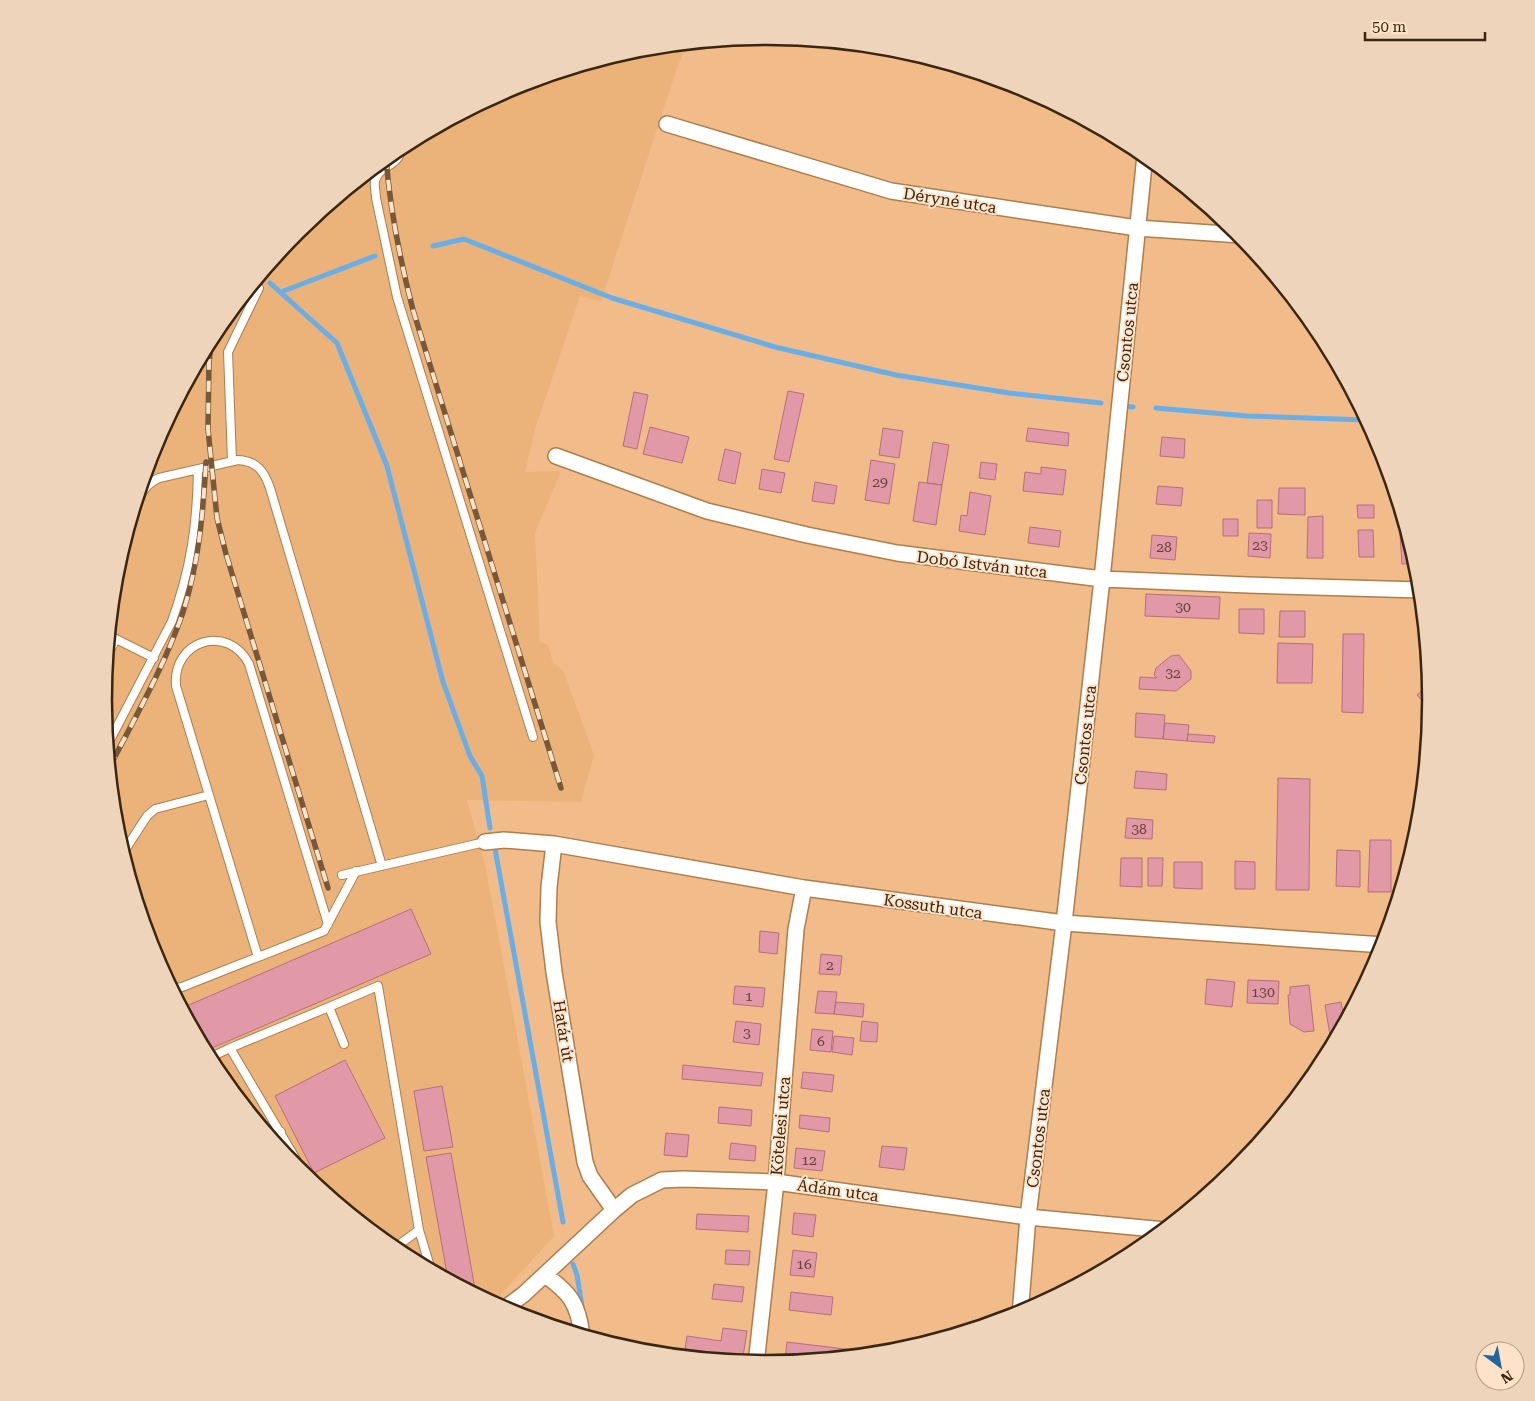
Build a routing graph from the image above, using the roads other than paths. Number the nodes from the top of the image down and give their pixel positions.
1 (667, 124) dead end
2 (398, 158) edge
3 (1144, 164) edge
4 (1137, 228) junction
5 (1228, 234) edge
6 (258, 288) dead end
7 (556, 456) dead end
8 (232, 461) junction
9 (198, 470) junction
10 (150, 482) edge
11 (1102, 578) junction
12 (1413, 590) edge
13 (115, 638) edge
14 (154, 658) junction
15 (113, 735) edge
16 (533, 737) dead end
17 (209, 795) junction
18 (485, 842) joint
19 (129, 844) edge
20 (554, 844) junction
21 (382, 866) junction
22 (356, 871) junction
23 (342, 875) dead end
24 (804, 888) junction
25 (1064, 923) junction
26 (328, 924) junction
27 (1375, 944) edge
28 (258, 957) junction
29 (178, 987) edge
30 (329, 1007) junction
31 (344, 1044) dead end
32 (230, 1048) junction
33 (216, 1055) edge
34 (281, 1132) junction
35 (276, 1134) edge
36 (292, 1151) edge
37 (776, 1182) junction
38 (614, 1210) junction
39 (1028, 1217) junction
40 (1156, 1229) edge
41 (419, 1230) junction
42 (400, 1244) edge
43 (427, 1261) edge
44 (545, 1275) junction
45 (511, 1303) edge
46 (1021, 1305) edge
47 (580, 1328) edge
48 (757, 1356) edge

1 - 4 street, Déryné utca
2 - 16 lane
3 - 4 street, Csontos utca
4 - 5 street, Déryné utca
4 - 11 street, Csontos utca
6 - 8 lane
7 - 11 street, Dobó István utca
8 - 9 lane
8 - 21 lane
9 - 10 lane
9 - 14 lane
11 - 12 street, Dobó István utca
11 - 25 street, Csontos utca
13 - 14 lane
14 - 15 lane
17 - 19 lane
17 - 26 lane
17 - 28 lane
18 - 20 street, Kossuth utca
18 - 21 lane
20 - 24 street, Kossuth utca
20 - 38 street, Határ út
21 - 22 lane
22 - 23 lane
22 - 26 lane
24 - 25 street, Kossuth utca
24 - 37 street, Kötelesi utca
25 - 27 street, Kossuth utca
25 - 39 street, Csontos utca
26 - 28 lane
28 - 29 lane
30 - 31 lane
30 - 32 lane
30 - 41 lane
32 - 33 lane
32 - 34 lane
34 - 35 lane
34 - 36 lane
37 - 38 street, Ádám utca
37 - 39 street, Ádám utca
37 - 48 street, Kötelesi utca
38 - 44 street, Ádám utca
39 - 40 street, Ádám utca
39 - 46 street, Csontos utca
41 - 42 lane
41 - 43 lane
44 - 45 street, Ádám utca
44 - 47 street

